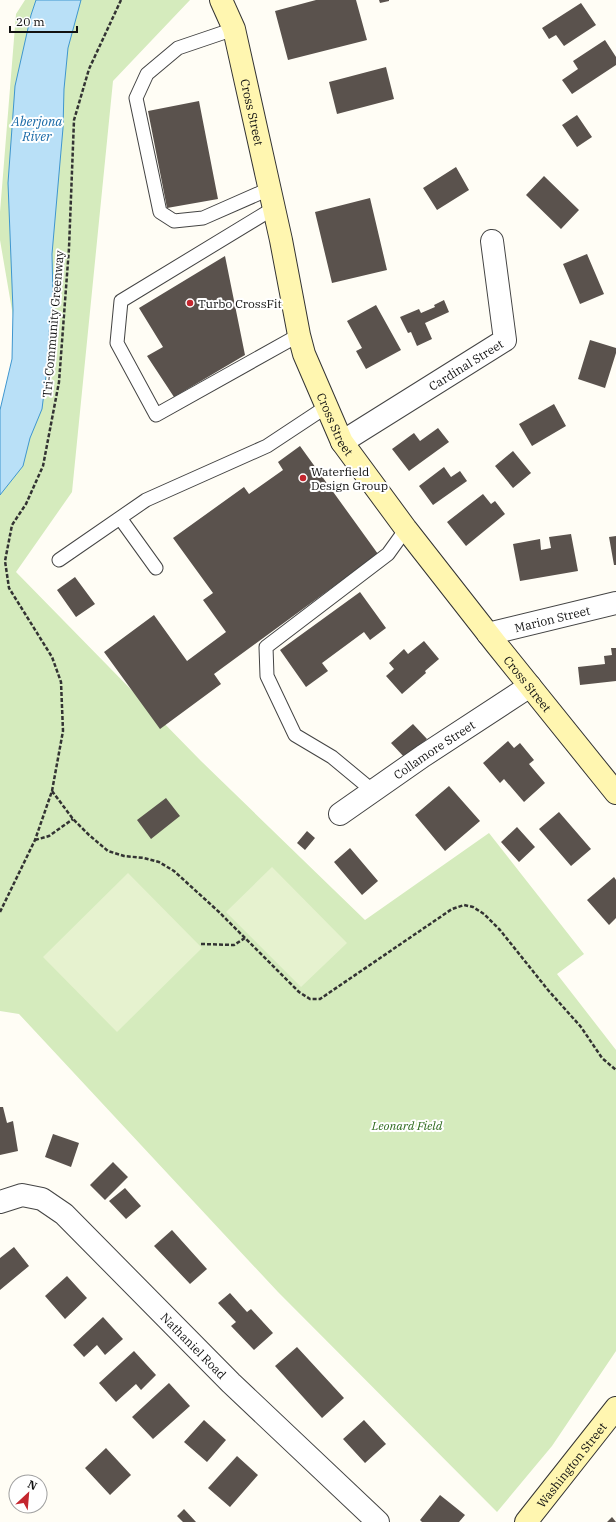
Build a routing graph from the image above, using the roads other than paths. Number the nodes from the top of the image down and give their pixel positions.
1 (221, 0) edge
2 (234, 29) junction
3 (272, 199) junction
4 (492, 241) dead end
5 (299, 335) junction
6 (326, 407) junction
7 (342, 442) junction
8 (120, 518) junction
9 (406, 529) junction
10 (59, 560) dead end
11 (156, 568) dead end
12 (616, 603) edge
13 (488, 634) junction
14 (530, 686) junction
15 (373, 791) junction
16 (616, 793) edge
17 (340, 814) dead end
18 (0, 1202) edge
19 (616, 1408) edge
20 (378, 1522) edge
21 (526, 1522) edge

1 - 2 street, Cross Street
2 - 3 street, Cross Street
2 - 3 lane
3 - 5 street, Cross Street
3 - 5 lane
4 - 7 street, Cardinal Street
5 - 6 street, Cross Street
6 - 7 street, Cross Street
6 - 8 lane
7 - 9 street, Cross Street
8 - 10 lane
8 - 11 lane
9 - 13 street, Cross Street
9 - 15 lane
12 - 13 street, Marion Street
13 - 14 street, Cross Street
14 - 15 street, Collamore Street
14 - 16 street, Cross Street
15 - 17 street, Collamore Street
18 - 20 street, Nathaniel Road
19 - 21 street, Washington Street

